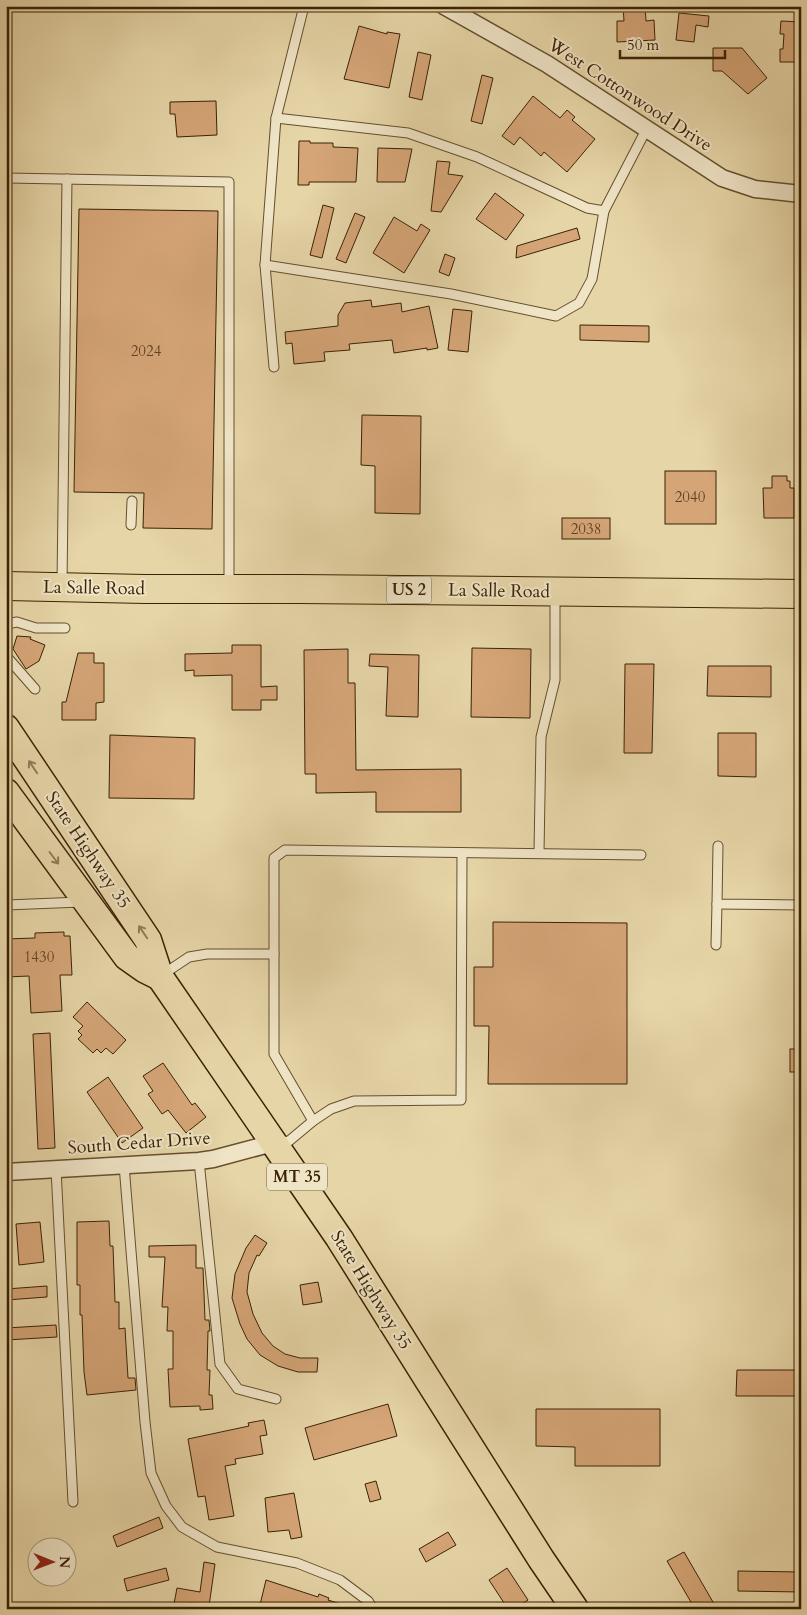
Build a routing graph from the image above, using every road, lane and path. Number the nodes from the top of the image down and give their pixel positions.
1 (304, 6) edge
2 (444, 6) edge
3 (276, 118) junction
4 (646, 130) junction
5 (6, 178) edge
6 (67, 179) junction
7 (801, 194) edge
8 (604, 211) junction
9 (265, 264) junction
10 (274, 366) dead end
11 (132, 501) dead end
12 (131, 525) dead end
13 (10, 584) edge
14 (62, 588) junction
15 (228, 590) junction
16 (555, 592) junction
17 (801, 594) edge
18 (6, 624) edge
19 (65, 628) dead end
20 (6, 656) edge
21 (35, 689) dead end
22 (6, 728) edge
23 (6, 792) edge
24 (718, 846) dead end
25 (462, 852) junction
26 (539, 853) junction
27 (641, 854) dead end
28 (86, 901) junction
29 (717, 904) junction
30 (6, 905) edge
31 (801, 905) edge
32 (716, 945) dead end
33 (274, 954) junction
34 (160, 977) junction
35 (313, 1121) junction
36 (273, 1143) junction
37 (199, 1161) junction
38 (124, 1165) junction
39 (56, 1169) junction
40 (6, 1172) edge
41 (276, 1399) dead end
42 (73, 1502) dead end
43 (373, 1609) edge
44 (575, 1609) edge

1 - 3 lane
2 - 4 street, West Cottonwood Drive
3 - 8 lane
3 - 9 lane
4 - 7 street, West Cottonwood Drive
4 - 8 lane
5 - 6 lane
6 - 14 lane
6 - 15 lane
8 - 9 lane
9 - 10 lane
11 - 12 lane
13 - 14 highway, La Salle Road / US 2
14 - 15 highway, La Salle Road / US 2
15 - 16 highway, La Salle Road / US 2
16 - 17 highway, La Salle Road / US 2
16 - 26 lane
18 - 19 lane
20 - 21 lane
34 -> 22 main road, State Highway 35 / MT 35
23 -> 28 main road, State Highway 35 / MT 35
24 - 29 lane
25 - 26 lane
25 - 33 lane
25 - 35 lane
26 - 27 lane
28 - 30 lane
28 - 34 main road, State Highway 35 / MT 35
29 - 31 lane
29 - 32 lane
33 - 34 lane
33 - 35 lane
34 - 36 main road, State Highway 35 / MT 35
35 - 36 lane
36 - 37 street, South Cedar Drive
36 - 44 main road, State Highway 35 / MT 35
37 - 38 street, South Cedar Drive
37 - 41 lane
38 - 39 street, South Cedar Drive
38 - 43 lane
39 - 40 street, South Cedar Drive
39 - 42 lane

